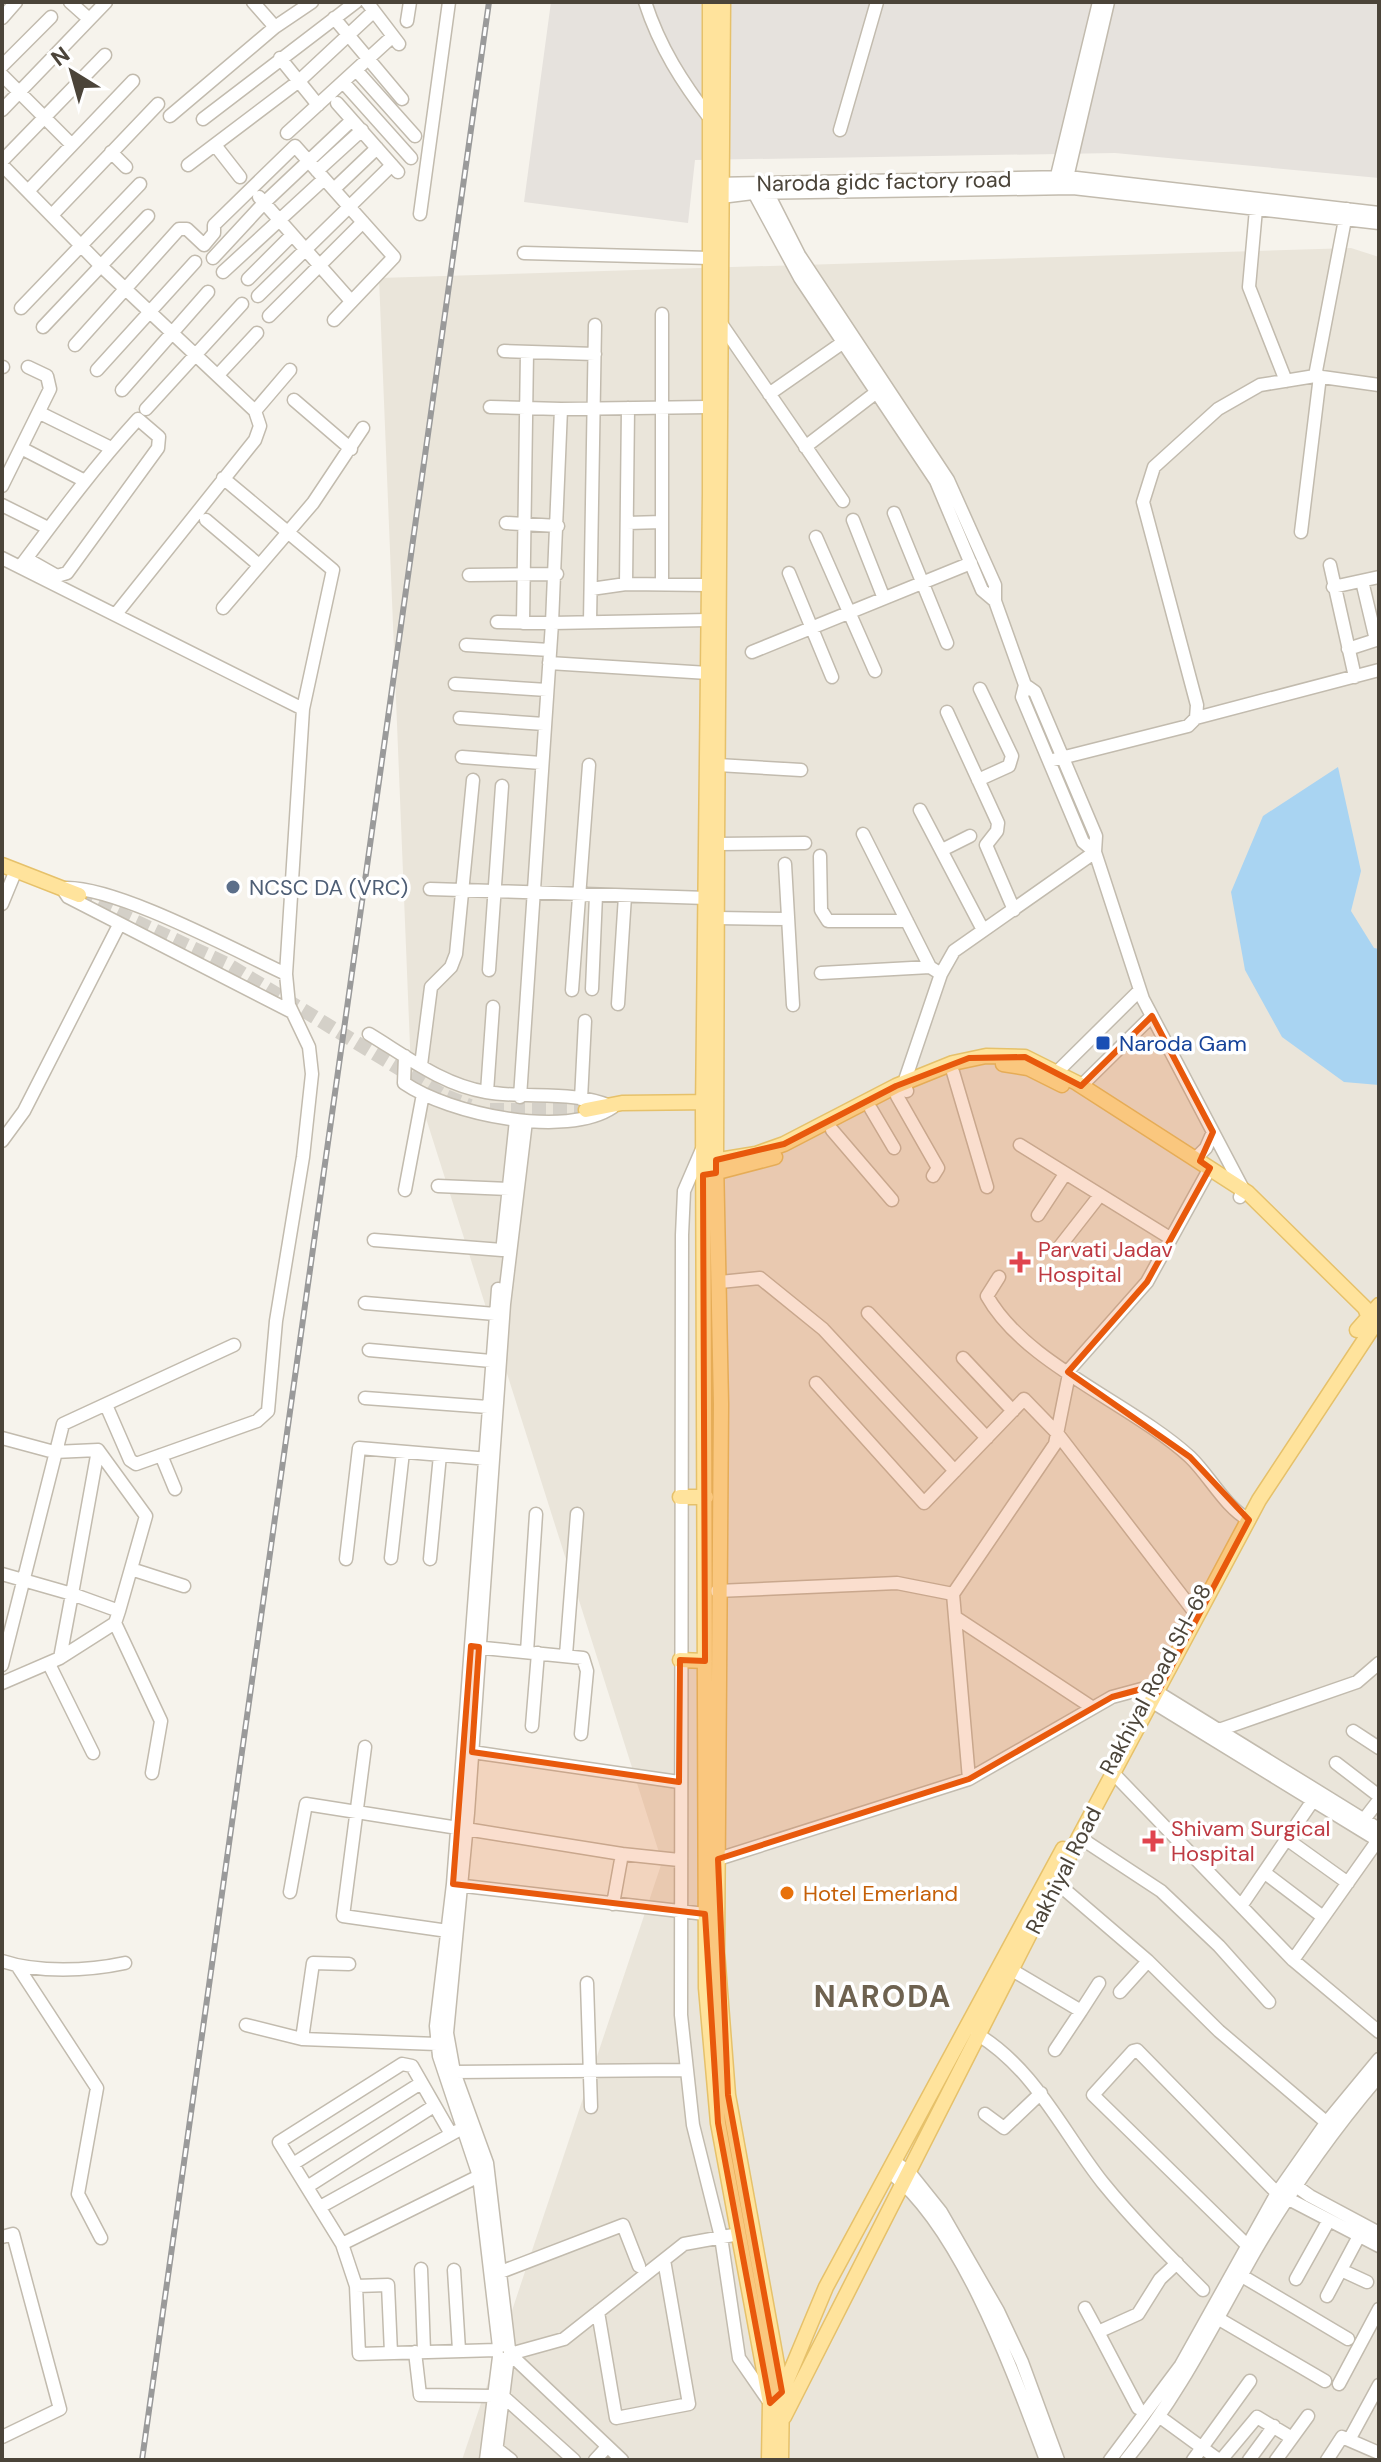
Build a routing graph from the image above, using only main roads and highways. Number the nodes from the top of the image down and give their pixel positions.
1 (710, 2) edge
2 (723, 2) edge
3 (716, 191) junction
4 (9, 867) edge
5 (79, 895) tunnel mouth
6 (903, 1090) junction
7 (583, 1104) tunnel mouth
8 (710, 1107) junction
9 (709, 1168) junction
10 (1208, 1172) junction
11 (1379, 1305) edge
12 (1372, 1319) edge
13 (680, 1497) road end
14 (720, 1500) junction
15 (1246, 1518) junction
16 (680, 1660) road end
17 (705, 1661) junction
18 (1148, 1694) junction
19 (900, 2173) junction
20 (782, 2392) junction
21 (770, 2403) junction
22 (784, 2418) junction
23 (769, 2434) junction
24 (769, 2460) edge
25 (781, 2460) edge

1 - 3 main road
2 - 3 main road
3 - 8 main road
3 - 8 main road
4 - 5 main road
6 - 9 main road
6 - 9 main road
6 - 10 main road
6 - 10 main road
7 - 8 main road
8 - 9 main road
8 - 9 main road
9 - 14 main road
9 - 14 main road
10 - 12 main road
11 - 12 main road, Rakhiyal Road SH-68
12 - 15 main road, Rakhiyal Road SH-68
13 - 14 main road
14 - 17 main road
14 - 20 main road
15 - 18 main road, Rakhiyal Road
15 - 18 main road, Rakhiyal Road SH-68
16 - 17 main road
17 - 21 main road
18 - 19 main road, Rakhiyal Road SH-68
18 - 19 main road, Rakhiyal Road
19 - 20 main road, Rakhiyal Road SH-68
19 - 22 main road, Rakhiyal Road
20 - 21 main road, Rakhiyal Road SH-68
20 - 22 main road
21 - 23 main road
22 - 23 main road, Rakhiyal Road
22 - 25 main road
23 - 24 main road

